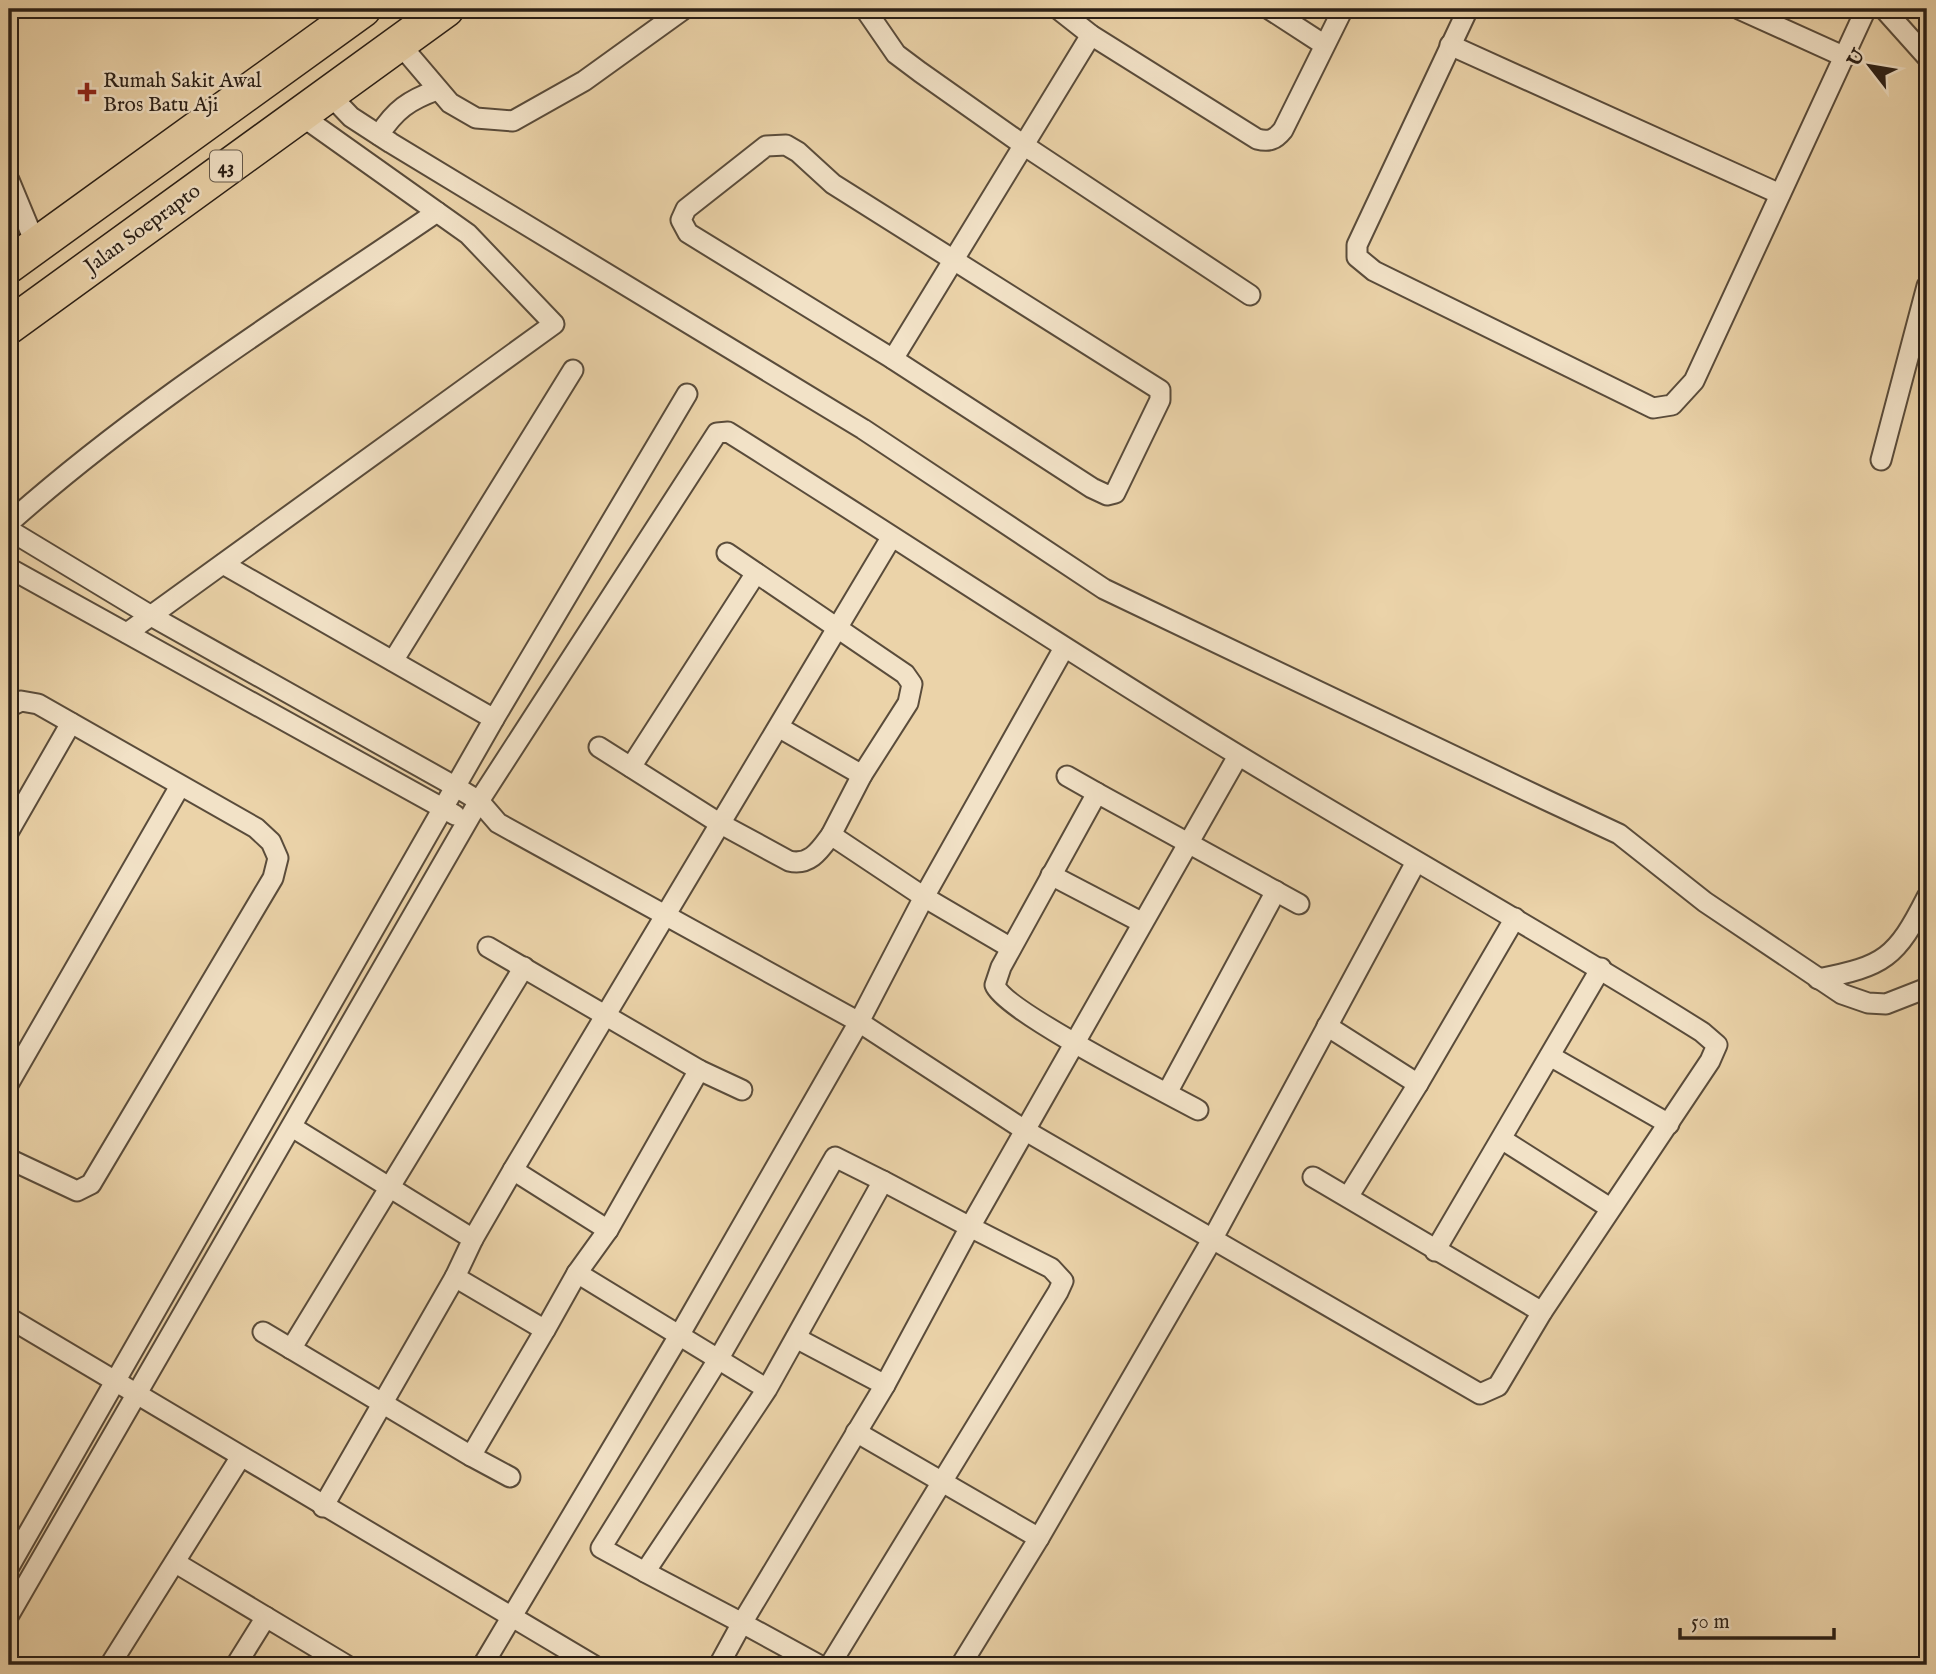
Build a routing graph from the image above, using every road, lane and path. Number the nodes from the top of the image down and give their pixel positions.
1 (363, 9) edge
2 (446, 9) edge
3 (684, 9) edge
4 (865, 9) edge
5 (1058, 9) edge
6 (1269, 9) edge
7 (1343, 9) edge
8 (1468, 9) edge
9 (1739, 9) edge
10 (1866, 9) edge
11 (1884, 9) edge
12 (1091, 35) junction
13 (398, 42) junction
14 (1323, 44) junction
15 (1450, 46) junction
16 (1845, 57) junction
17 (1927, 57) edge
18 (251, 89) junction
19 (437, 90) junction
20 (328, 93) junction
21 (288, 121) junction
22 (379, 135) junction
23 (1025, 146) junction
24 (9, 180) edge
25 (1780, 194) junction
26 (437, 212) junction
27 (36, 245) junction
28 (953, 258) junction
29 (9, 265) edge
30 (1927, 286) edge
31 (1250, 295) dead end
32 (9, 326) edge
33 (893, 359) junction
34 (573, 370) dead end
35 (687, 394) dead end
36 (1881, 460) dead end
37 (9, 523) edge
38 (9, 530) edge
39 (891, 538) junction
40 (727, 553) dead end
41 (223, 564) junction
42 (9, 568) edge
43 (756, 573) junction
44 (153, 617) junction
45 (837, 626) junction
46 (127, 633) junction
47 (1065, 648) junction
48 (393, 660) junction
49 (9, 707) edge
50 (494, 719) junction
51 (71, 723) junction
52 (780, 728) junction
53 (599, 747) dead end
54 (1238, 756) junction
55 (631, 767) junction
56 (862, 775) junction
57 (1067, 776) dead end
58 (180, 786) junction
59 (456, 787) junction
60 (1097, 793) junction
61 (479, 801) junction
62 (443, 809) junction
63 (467, 822) junction
64 (498, 823) junction
65 (719, 823) junction
66 (9, 831) edge
67 (831, 835) junction
68 (1189, 842) junction
69 (1416, 862) junction
70 (1051, 875) junction
71 (1276, 891) junction
72 (924, 897) junction
73 (1927, 897) edge
74 (1299, 904) dead end
75 (667, 917) junction
76 (1515, 918) junction
77 (1141, 922) junction
78 (488, 947) dead end
79 (1011, 948) junction
80 (524, 967) junction
81 (1601, 968) junction
82 (1818, 979) junction
83 (1927, 988) edge
84 (606, 1017) junction
85 (859, 1022) junction
86 (1326, 1026) junction
87 (1074, 1042) junction
88 (1550, 1056) junction
89 (699, 1070) junction
90 (9, 1083) edge
91 (1418, 1084) junction
92 (742, 1090) dead end
93 (1167, 1093) junction
94 (1198, 1110) dead end
95 (1669, 1124) junction
96 (292, 1128) junction
97 (1026, 1130) junction
98 (1503, 1140) junction
99 (9, 1159) edge
100 (513, 1170) junction
101 (1313, 1177) dead end
102 (883, 1181) junction
103 (390, 1185) junction
104 (1348, 1197) junction
105 (1610, 1208) junction
106 (970, 1227) junction
107 (608, 1230) junction
108 (1213, 1238) junction
109 (473, 1239) junction
110 (1435, 1251) junction
111 (577, 1273) junction
112 (455, 1277) junction
113 (1542, 1312) junction
114 (9, 1318) edge
115 (545, 1330) junction
116 (262, 1332) dead end
117 (680, 1334) junction
118 (796, 1338) junction
119 (291, 1349) junction
120 (719, 1357) junction
121 (113, 1380) junction
122 (885, 1385) junction
123 (767, 1389) junction
124 (135, 1394) junction
125 (382, 1404) junction
126 (856, 1432) junction
127 (471, 1456) junction
128 (240, 1458) junction
129 (510, 1477) dead end
130 (942, 1482) junction
131 (323, 1507) junction
132 (1039, 1538) junction
133 (176, 1563) junction
134 (9, 1567) edge
135 (645, 1572) junction
136 (9, 1615) edge
137 (266, 1617) junction
138 (512, 1617) junction
139 (742, 1623) junction
140 (110, 1665) edge
141 (236, 1665) edge
142 (346, 1665) edge
143 (483, 1665) edge
144 (593, 1665) edge
145 (719, 1665) edge
146 (819, 1665) edge
147 (830, 1665) edge
148 (961, 1665) edge

1 - 18 highway, 43
2 - 13 highway, Jalan Soeprapto / 43
3 - 19 street
4 - 23 street
5 - 12 street
6 - 14 street
7 - 14 street
8 - 15 street
9 - 16 street
10 - 16 street
11 - 17 street
12 - 14 street
12 - 23 street
13 - 19 street
13 - 20 highway, Jalan Soeprapto / 43
15 - 25 street
15 - 25 street
16 - 25 street
18 - 21 highway
18 - 27 highway, 43
19 - 22 street
20 - 21 highway, Jalan Soeprapto / 43
20 - 22 street
21 - 26 street
21 - 32 highway, Jalan Soeprapto / 43
22 - 82 street
23 - 28 street
23 - 31 street
24 - 27 street
26 - 37 street
26 - 41 street
27 - 29 highway, 43
28 - 33 street
28 - 33 street
28 - 33 street
30 - 36 street
34 - 48 street
35 - 50 street
38 - 44 street
39 - 45 street
39 - 47 street
39 - 61 street
40 - 43 street
41 - 44 street
41 - 48 street
42 - 46 street
43 - 45 street
43 - 55 street
44 - 46 street
44 - 59 street
45 - 52 street
45 - 56 street
46 - 62 street
47 - 54 street
47 - 72 street
48 - 50 street
49 - 51 street
50 - 59 street
51 - 58 street
51 - 66 street
52 - 56 street
52 - 65 street
53 - 55 street
54 - 68 street
54 - 69 street
55 - 65 street
56 - 67 street
57 - 60 street
58 - 90 street
58 - 99 street
59 - 61 street
59 - 62 street
60 - 68 street
60 - 70 street
61 - 63 street
61 - 64 street
62 - 63 street
62 - 121 street
63 - 64 street
63 - 96 street
64 - 75 street
65 - 67 street
65 - 75 street
67 - 72 street
68 - 71 street
68 - 77 street
69 - 76 street
69 - 86 street
70 - 77 street
70 - 79 street
71 - 74 street
71 - 93 street
72 - 79 street
72 - 85 street
73 - 82 street
75 - 84 street
75 - 85 street
76 - 81 street
76 - 91 street
77 - 87 street
78 - 80 street
79 - 87 street
80 - 84 street
80 - 103 street
81 - 88 street
81 - 95 street
82 - 83 street
84 - 89 street
84 - 100 street
85 - 97 street
85 - 117 street
86 - 91 street
86 - 108 street
87 - 93 street
87 - 97 street
88 - 95 street
88 - 98 street
89 - 92 street
89 - 107 street
91 - 104 street
93 - 94 street
95 - 105 street
96 - 103 street
96 - 124 street
97 - 106 street
97 - 108 street
98 - 105 street
98 - 110 street
100 - 107 street
100 - 109 street
101 - 104 street
102 - 106 street
102 - 118 street
102 - 120 street
103 - 109 street
103 - 119 street
104 - 110 street
105 - 113 street
106 - 122 street
106 - 130 street
107 - 111 street
108 - 113 street
108 - 132 street
109 - 112 street
110 - 113 street
111 - 115 street
111 - 117 street
112 - 115 street
112 - 125 street
114 - 121 street
115 - 127 street
116 - 119 street
117 - 120 street
117 - 138 street
118 - 122 street
118 - 123 street
119 - 125 street
120 - 123 street
120 - 135 street
121 - 124 street
121 - 134 street
122 - 126 street
123 - 135 street
124 - 128 street
124 - 136 street
125 - 127 street
125 - 131 street
126 - 130 street
126 - 139 street
127 - 129 street
128 - 131 street
128 - 133 street
130 - 132 street
130 - 147 street
131 - 138 street
132 - 148 street
133 - 137 street
133 - 140 street
135 - 139 street
137 - 141 street
137 - 142 street
138 - 143 street
138 - 144 street
139 - 145 street
139 - 146 street

